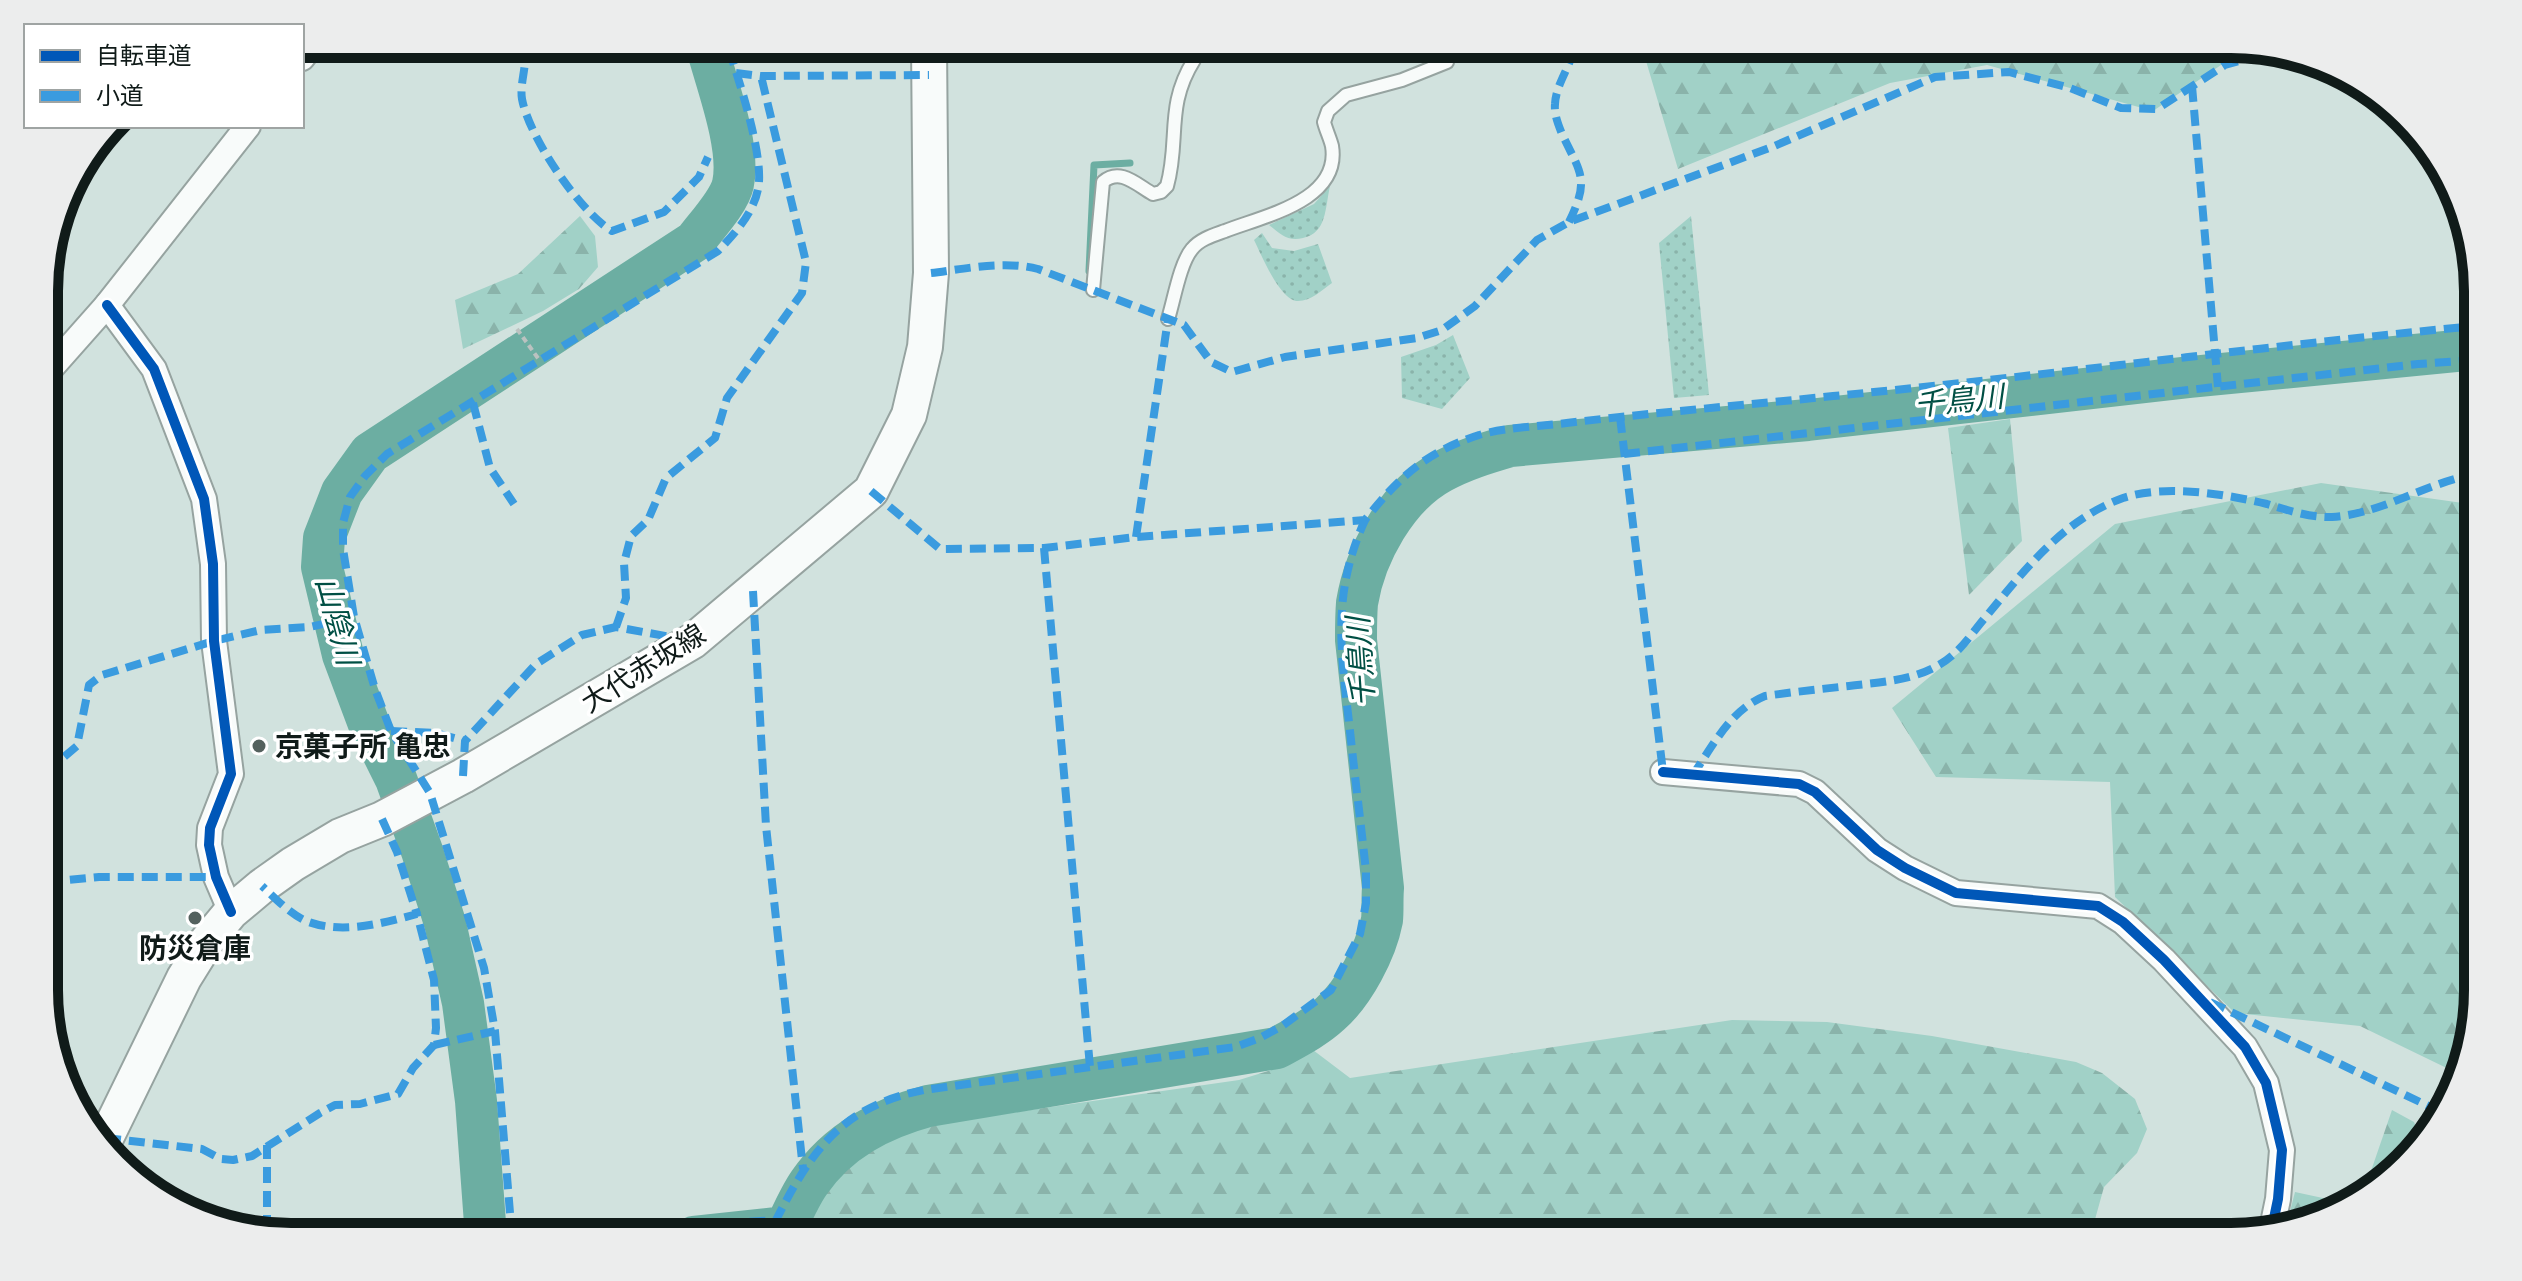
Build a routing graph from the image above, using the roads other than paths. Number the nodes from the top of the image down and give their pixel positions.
1 (929, 58) edge
2 (1193, 58) edge
3 (1447, 62) dead end
4 (246, 128) edge
5 (1093, 290) dead end
6 (107, 305) junction
7 (1168, 319) dead end
8 (58, 360) edge
9 (1663, 772) dead end
10 (231, 912) junction
11 (108, 1134) edge
12 (2274, 1219) edge

1 - 10 main road, 大代赤坂線
2 - 5 lane
3 - 7 lane
4 - 6 street
6 - 8 street
6 - 10 street
9 - 12 street
10 - 11 main road, 大代赤坂線

